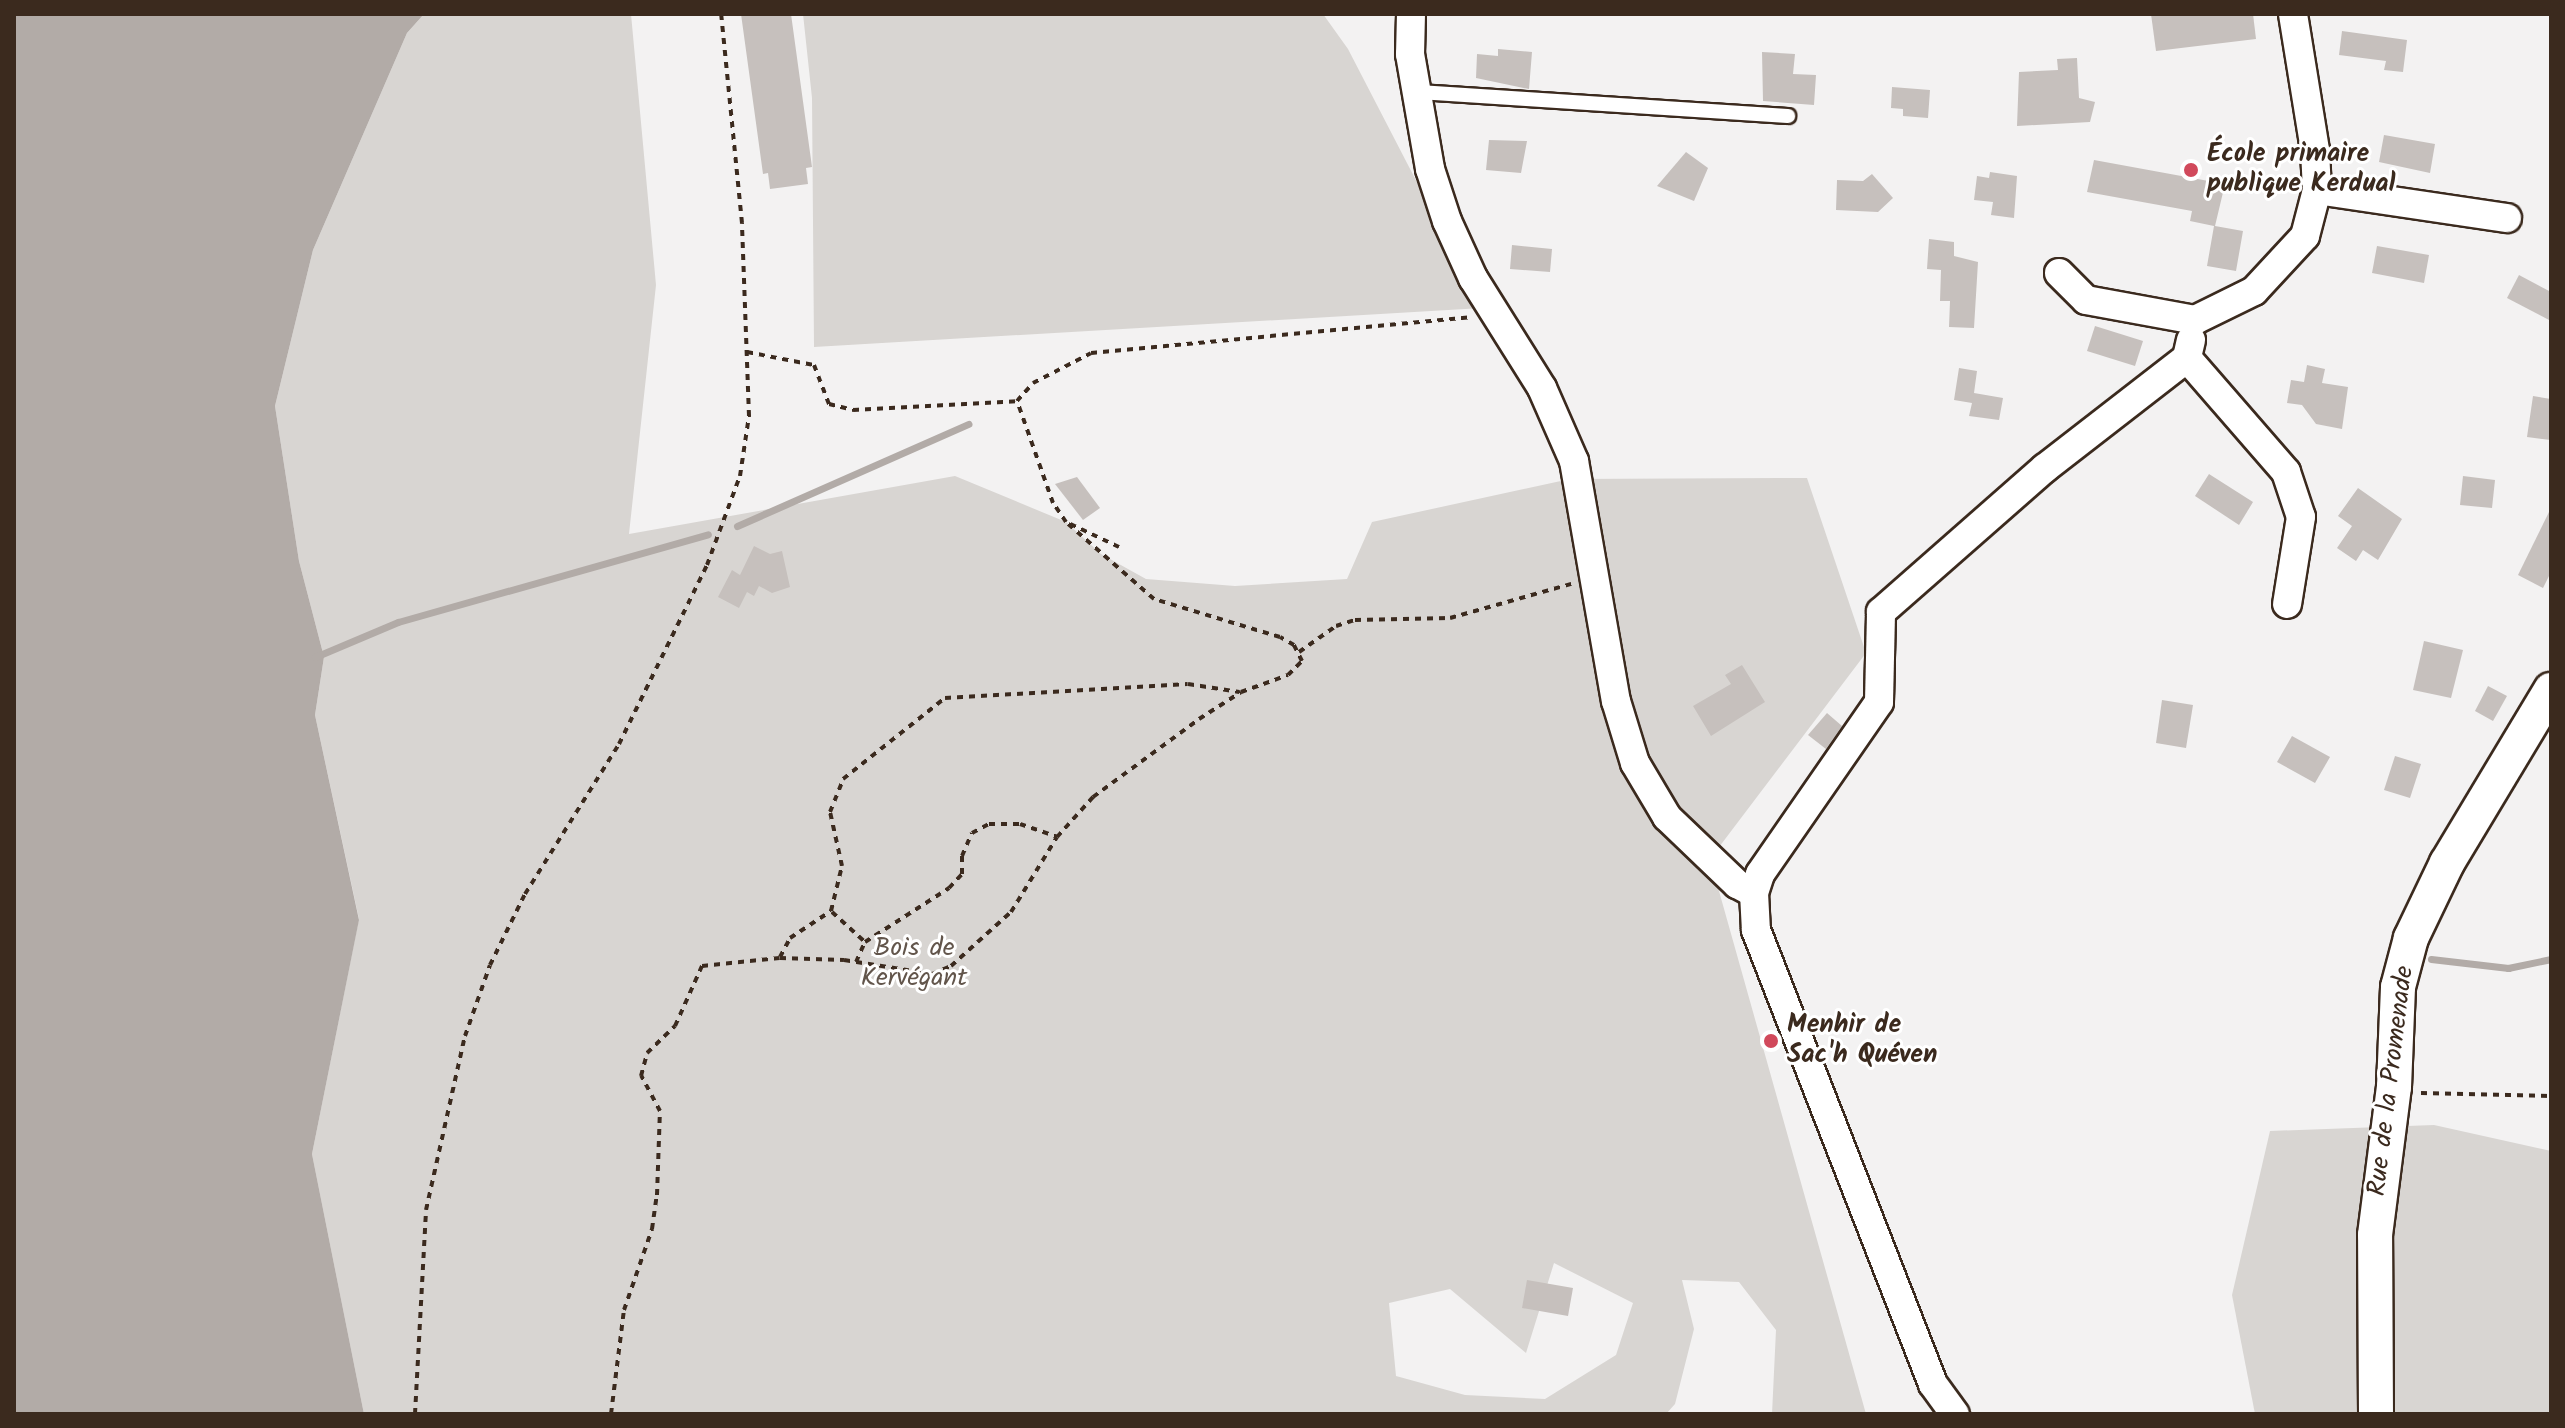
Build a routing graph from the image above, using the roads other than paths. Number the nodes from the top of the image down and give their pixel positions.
1 (1411, 14) edge
2 (2293, 14) edge
3 (1418, 92) junction
4 (1788, 116) dead end
5 (2317, 190) junction
6 (2507, 218) dead end
7 (2059, 273) dead end
8 (2195, 320) junction
9 (2187, 358) junction
10 (2287, 604) dead end
11 (2551, 690) edge
12 (1754, 893) junction
13 (1949, 1412) edge
14 (2376, 1414) edge

1 - 3 street
2 - 5 street
3 - 4 lane
3 - 12 street
5 - 6 street
5 - 8 street
7 - 8 street
8 - 9 street
9 - 10 street
9 - 12 street
11 - 14 street, Rue de la Promenade
12 - 13 street

